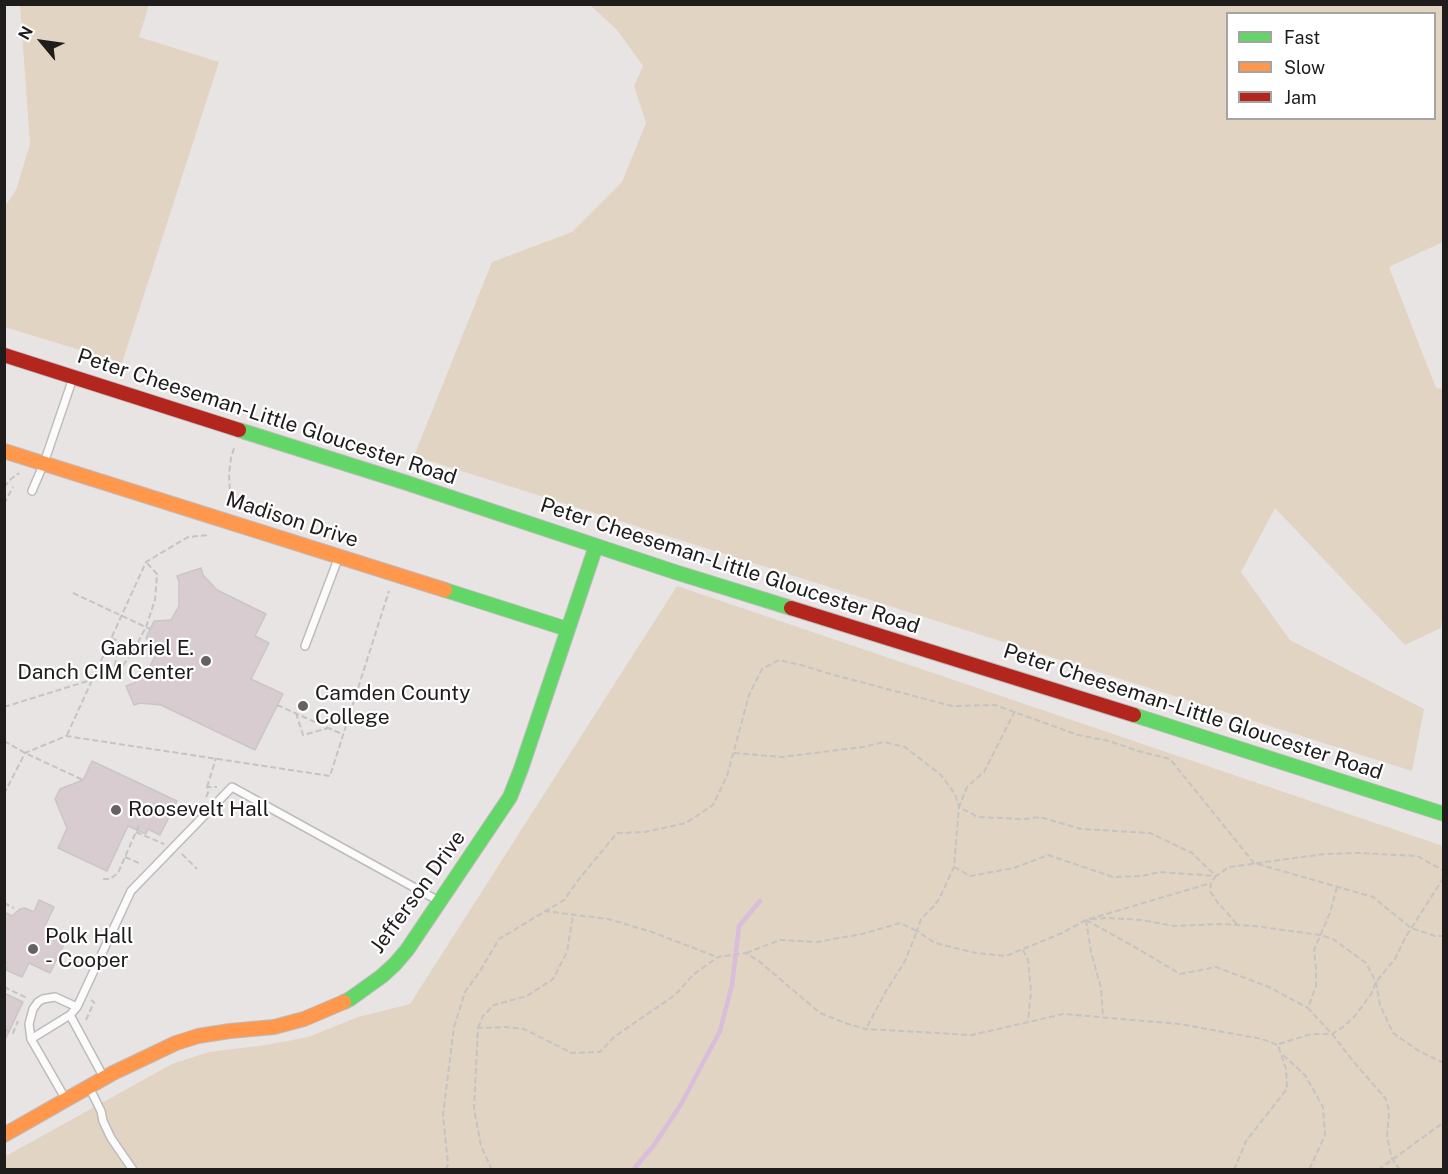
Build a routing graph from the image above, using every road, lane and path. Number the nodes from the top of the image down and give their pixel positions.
1 (4, 356) edge
2 (74, 377) junction
3 (236, 442) dead end
4 (4, 451) edge
5 (44, 463) junction
6 (13, 487) dead end
7 (32, 491) dead end
8 (4, 504) edge
9 (229, 522) junction
10 (596, 546) junction
11 (339, 556) junction
12 (146, 562) junction
13 (395, 574) junction
14 (73, 593) dead end
15 (122, 615) junction
16 (146, 627) junction
17 (150, 629) dead end
18 (567, 629) junction
19 (111, 638) junction
20 (305, 646) dead end
21 (92, 680) junction
22 (277, 705) dead end
23 (4, 707) edge
24 (1015, 711) junction
25 (296, 713) junction
26 (329, 728) junction
27 (344, 735) junction
28 (66, 736) junction
29 (4, 741) edge
30 (25, 753) junction
31 (733, 753) junction
32 (216, 758) junction
33 (83, 780) dead end
34 (207, 787) junction
35 (232, 787) junction
36 (4, 794) edge
37 (199, 804) dead end
38 (959, 807) junction
39 (1443, 814) edge
40 (139, 825) dead end
41 (125, 857) junction
42 (141, 864) dead end
43 (1254, 864) junction
44 (954, 867) junction
45 (1443, 871) edge
46 (1216, 876) junction
47 (1443, 877) edge
48 (103, 879) dead end
49 (1211, 883) junction
50 (1336, 887) junction
51 (439, 901) junction
52 (4, 903) edge
53 (14, 908) dead end
54 (544, 912) junction
55 (573, 915) junction
56 (1086, 920) junction
57 (1237, 924) junction
58 (1411, 928) junction
59 (917, 932) junction
60 (1320, 935) junction
61 (1443, 936) edge
62 (1023, 949) junction
63 (746, 953) junction
64 (718, 957) junction
65 (1376, 982) junction
66 (77, 1006) junction
67 (1308, 1008) junction
68 (70, 1016) junction
69 (1103, 1017) junction
70 (1028, 1021) junction
71 (478, 1028) junction
72 (866, 1029) junction
73 (1332, 1034) junction
74 (31, 1039) junction
75 (1277, 1045) junction
76 (1281, 1053) junction
77 (1443, 1063) edge
78 (104, 1079) junction
79 (89, 1087) junction
80 (66, 1100) junction
81 (1443, 1122) edge
82 (4, 1135) edge
83 (1392, 1159) junction
84 (133, 1170) edge
85 (446, 1170) edge
86 (492, 1170) edge
87 (1234, 1170) edge
88 (1309, 1170) edge
89 (1378, 1170) edge
90 (1400, 1170) edge

1 - 2 street, Peter Cheeseman-Little Gloucester Road
2 - 5 lane
2 - 10 street, Peter Cheeseman-Little Gloucester Road
3 - 9 path
4 - 5 street, Madison Drive
5 - 7 lane
5 - 9 street, Madison Drive
6 - 8 path
9 - 11 street, Madison Drive
9 - 12 path
10 - 18 street, Jefferson Drive
10 - 39 street, Peter Cheeseman-Little Gloucester Road
11 - 13 street, Madison Drive
11 - 20 lane
12 - 15 path
12 - 16 path
13 - 18 street, Madison Drive
13 - 27 path
14 - 15 path
15 - 16 path
15 - 19 path
16 - 17 path
16 - 19 path
18 - 51 street, Jefferson Drive
19 - 21 path
21 - 23 path
21 - 28 path
22 - 25 path
24 - 31 path
24 - 38 path
24 - 43 path
25 - 26 path
25 - 26 path
26 - 27 path
27 - 32 path
28 - 30 path
28 - 32 path
29 - 30 path
30 - 33 path
30 - 36 path
31 - 38 path
31 - 54 path
32 - 34 path
34 - 35 path
34 - 37 path
35 - 51 lane
35 - 66 lane
38 - 44 path
38 - 46 path
40 - 41 path
41 - 42 path
41 - 48 path
43 - 45 path
43 - 46 path
43 - 50 path
44 - 46 path
44 - 59 path
46 - 49 path
47 - 58 path
49 - 56 path
49 - 57 path
50 - 58 path
50 - 60 path
51 - 78 street, Jefferson Drive
52 - 53 path
54 - 55 path
54 - 85 path
55 - 64 path
55 - 71 path
56 - 57 path
56 - 62 path
56 - 67 path
56 - 69 path
57 - 60 path
58 - 61 path
58 - 65 path
59 - 62 path
59 - 63 path
59 - 72 path
60 - 65 path
60 - 67 path
62 - 70 path
63 - 64 path
63 - 72 path
64 - 71 path
65 - 73 path
65 - 77 path
66 - 68 lane
66 - 74 lane
67 - 73 path
68 - 74 lane
68 - 78 lane
69 - 70 path
69 - 75 path
70 - 72 path
71 - 86 path
73 - 75 path
73 - 83 path
74 - 80 lane
75 - 76 path
76 - 87 path
76 - 88 path
78 - 79 street, Jefferson Drive
79 - 80 street, Jefferson Drive
79 - 84 lane
80 - 82 street, Jefferson Drive
81 - 83 path
83 - 89 path
83 - 90 path

